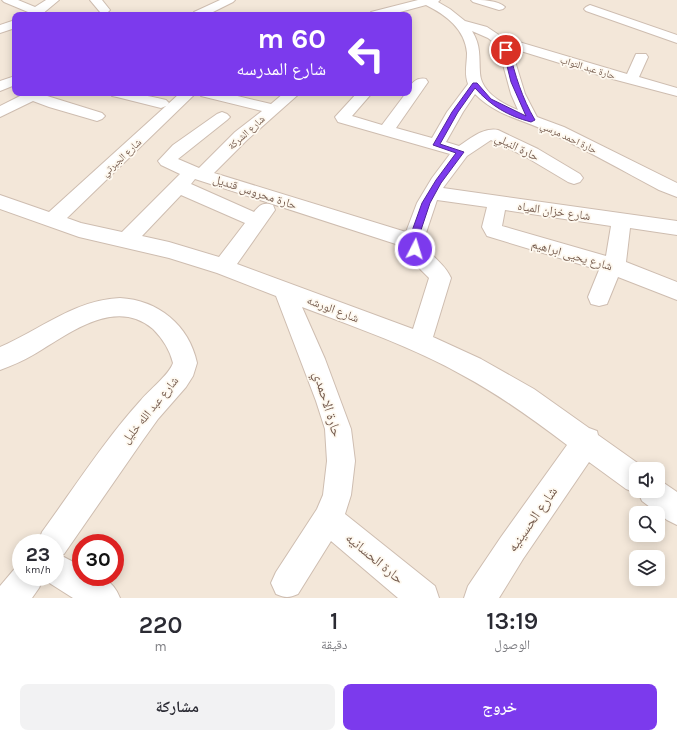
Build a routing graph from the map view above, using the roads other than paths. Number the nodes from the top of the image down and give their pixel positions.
1 (8, 0) edge
2 (53, 0) edge
3 (96, 0) edge
4 (229, 0) edge
5 (477, 0) edge
6 (429, 1) edge
7 (499, 7) dead end
8 (590, 9) dead end
9 (104, 10) dead end
10 (32, 12) edge
11 (35, 12) edge
12 (204, 12) edge
13 (387, 12) edge
14 (461, 24) junction
15 (12, 25) edge
16 (0, 29) edge
17 (677, 39) edge
18 (500, 40) junction
19 (641, 57) dead end
20 (631, 80) junction
21 (12, 81) edge
22 (421, 82) dead end
23 (475, 84) junction
24 (0, 87) edge
25 (677, 92) edge
26 (412, 95) edge
27 (32, 96) edge
28 (40, 96) edge
29 (130, 96) edge
30 (186, 96) edge
31 (219, 96) edge
32 (289, 96) edge
33 (362, 96) edge
34 (411, 96) edge
35 (161, 103) dead end
36 (273, 108) junction
37 (0, 112) edge
38 (97, 116) dead end
39 (222, 117) dead end
40 (531, 120) junction
41 (386, 131) junction
42 (436, 145) junction
43 (461, 152) junction
44 (197, 173) junction
45 (574, 178) dead end
46 (178, 186) junction
47 (677, 191) edge
48 (432, 192) junction
49 (276, 198) junction
50 (0, 202) edge
51 (496, 203) junction
52 (622, 220) junction
53 (52, 221) junction
54 (258, 221) junction
55 (677, 228) edge
56 (126, 240) junction
57 (413, 242) junction
58 (223, 266) junction
59 (615, 267) junction
60 (284, 290) junction
61 (677, 291) edge
62 (599, 297) dead end
63 (420, 342) junction
64 (0, 359) edge
65 (587, 441) junction
66 (629, 474) edge
67 (661, 498) edge
68 (677, 510) edge
69 (328, 519) junction
70 (59, 534) edge
71 (64, 574) edge
72 (287, 583) dead end
73 (21, 586) edge
74 (12, 598) edge
75 (104, 598) edge
76 (423, 598) edge
77 (480, 598) edge

1 - 10 street
2 - 11 street
3 - 9 street
4 - 12 street
5 - 7 street
6 - 13 street
6 - 14 street
8 - 17 street
14 - 18 street, حارة عبد التواب
14 - 23 street
15 - 16 street
18 - 20 street, حارة عبد التواب
18 - 40 street
19 - 20 street
20 - 25 street, حارة عبد التواب
21 - 24 street
22 - 26 street
23 - 40 street, حارة احمد مرسي
23 - 42 street
27 - 37 street
28 - 38 street
29 - 35 street
30 - 53 street, شارع الجبرتي
31 - 36 street
32 - 36 street, شارع الشركة
33 - 41 street
34 - 41 street
36 - 44 street, شارع الشركة
39 - 44 street, حارة محروس قنديل
40 - 47 street, حارة احمد مرسي
41 - 42 street
42 - 43 street
43 - 45 street, حارة النيلي
43 - 48 street, حارة النيلي
44 - 46 street, شارع الشركة
44 - 49 street, حارة محروس قنديل
46 - 54 street
46 - 56 street, شارع الشركة
48 - 51 street, شارع خزان المياه
48 - 57 street, حارة النيلي
49 - 54 street
49 - 57 street, حارة محروس قنديل
50 - 53 street, شارع الورشه
51 - 52 street, شارع خزان المياه
51 - 59 street, شارع يحيى ابراهيم
52 - 55 street, شارع خزان المياه
52 - 59 street
53 - 56 street, شارع الورشه
54 - 58 street
56 - 58 street, شارع الورشه
57 - 63 street
58 - 60 street, شارع الورشه
59 - 61 street, شارع يحيى ابراهيم
59 - 62 street
60 - 63 street, شارع الورشه
60 - 69 street, حارة الاحمدي
63 - 65 street, شارع الورشه
64 - 70 street, شارع عبد الله خليل
65 - 66 street, شارع الورشه
65 - 77 street, شارع الحسينيه
67 - 68 street
69 - 72 street, حارة الاحمدي
69 - 76 street, حارة الحسانيه
71 - 75 street
73 - 74 street

